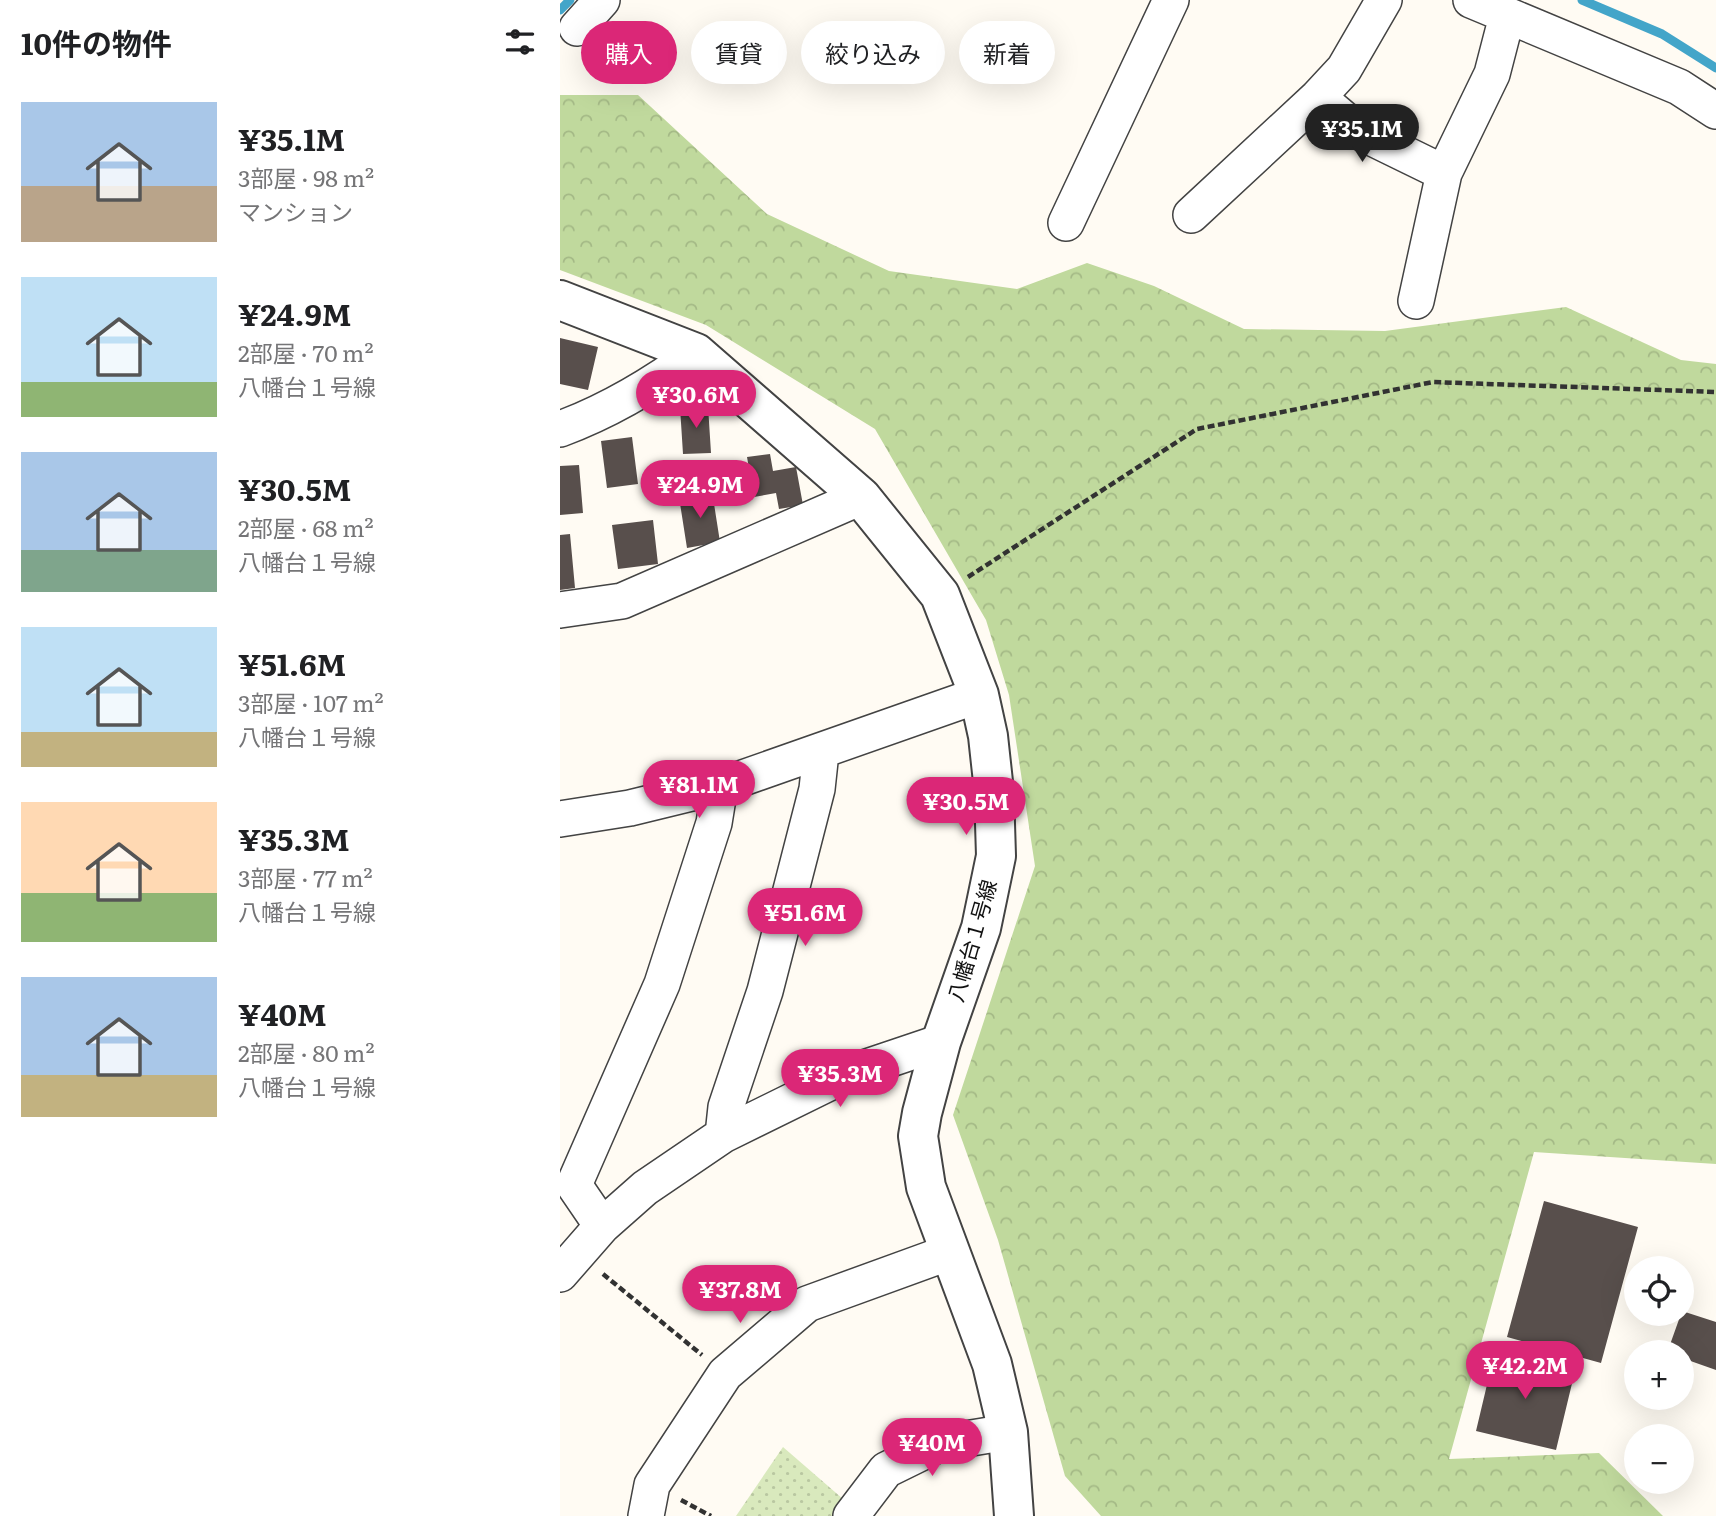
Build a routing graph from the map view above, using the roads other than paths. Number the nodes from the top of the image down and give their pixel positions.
1 (602, 0) edge
2 (1171, 0) edge
3 (1384, 0) edge
4 (1471, 0) edge
5 (1507, 16) junction
6 (577, 28) dead end
7 (1318, 97) junction
8 (1716, 111) edge
9 (1444, 173) junction
10 (1191, 215) dead end
11 (1066, 223) dead end
12 (560, 300) edge
13 (1416, 301) dead end
14 (696, 353) junction
15 (560, 429) edge
16 (862, 496) junction
17 (560, 610) edge
18 (979, 695) junction
19 (821, 752) junction
20 (720, 786) junction
21 (560, 819) edge
22 (941, 1042) junction
23 (723, 1135) junction
24 (603, 1226) junction
25 (950, 1252) junction
26 (569, 1264) edge
27 (1008, 1432) junction
28 (646, 1516) edge
29 (851, 1516) edge
30 (1014, 1516) edge

1 - 6 street
2 - 11 street
3 - 7 street
4 - 5 street
5 - 8 street
5 - 9 street
7 - 9 street
7 - 10 street
9 - 13 street
12 - 14 street, 八幡台１号線
14 - 15 street
14 - 16 street, 八幡台１号線
16 - 17 street
16 - 18 street, 八幡台１号線
18 - 19 street
18 - 22 street, 八幡台１号線
19 - 20 street
19 - 23 street
20 - 21 street
20 - 24 street
22 - 23 street
22 - 25 street, 八幡台１号線
23 - 24 street
24 - 26 street
25 - 27 street, 八幡台１号線
25 - 28 street
27 - 29 street
27 - 30 street, 八幡台１号線

